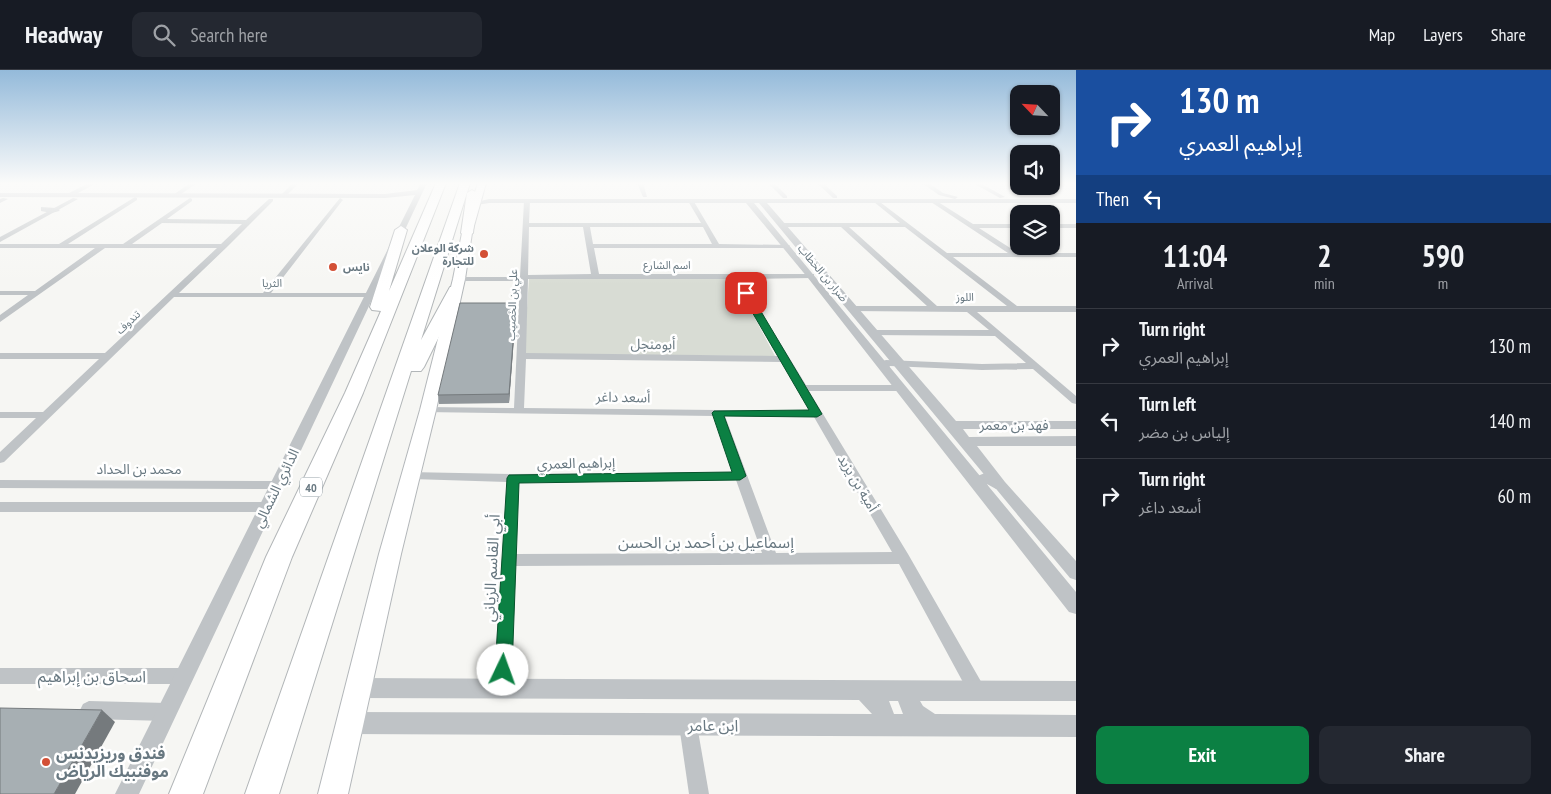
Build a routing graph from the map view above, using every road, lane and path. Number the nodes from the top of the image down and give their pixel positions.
1 (31, 217) edge
2 (43, 217) edge
3 (107, 217) edge
4 (166, 217) edge
5 (254, 217) edge
6 (327, 217) edge
7 (407, 217) edge
8 (427, 217) edge
9 (469, 217) edge
10 (472, 217) edge
11 (526, 217) edge
12 (701, 217) edge
13 (766, 217) edge
14 (772, 217) edge
15 (896, 217) edge
16 (959, 217) edge
17 (160, 221) junction
18 (249, 222) junction
19 (526, 225) junction
20 (586, 225) junction
21 (706, 225) junction
22 (782, 225) junction
23 (843, 225) junction
24 (906, 225) junction
25 (972, 226) junction
26 (1010, 226) edge
27 (1060, 226) edge
28 (1076, 226) edge
29 (401, 230) junction
30 (0, 233) edge
31 (0, 240) edge
32 (0, 246) edge
33 (62, 246) junction
34 (103, 246) junction
35 (125, 246) junction
36 (225, 246) junction
37 (590, 246) junction
38 (717, 246) junction
39 (786, 246) junction
40 (1010, 250) edge
41 (1010, 254) edge
42 (944, 255) junction
43 (1060, 255) edge
44 (1076, 255) edge
45 (595, 276) junction
46 (736, 276) junction
47 (811, 276) junction
48 (524, 278) junction
49 (457, 284) junction
50 (0, 293) edge
51 (37, 293) junction
52 (173, 294) junction
53 (266, 294) junction
54 (370, 294) junction
55 (968, 308) junction
56 (1014, 308) junction
57 (854, 309) junction
58 (935, 309) junction
59 (1076, 309) edge
60 (0, 319) edge
61 (874, 333) junction
62 (996, 334) junction
63 (885, 346) junction
64 (866, 347) junction
65 (0, 356) edge
66 (108, 356) junction
67 (521, 356) junction
68 (784, 359) junction
69 (898, 364) junction
70 (1036, 366) junction
71 (884, 368) junction
72 (802, 388) junction
73 (900, 388) junction
74 (354, 393) junction
75 (1076, 401) edge
76 (428, 410) junction
77 (520, 411) junction
78 (718, 413) junction
79 (817, 414) junction
80 (0, 415) edge
81 (46, 415) junction
82 (952, 425) junction
83 (969, 425) junction
84 (1076, 425) edge
85 (379, 438) junction
86 (983, 441) junction
87 (1076, 441) edge
88 (969, 447) junction
89 (954, 454) junction
90 (0, 459) edge
91 (412, 475) junction
92 (740, 476) junction
93 (513, 478) junction
94 (0, 484) edge
95 (278, 484) junction
96 (1000, 486) junction
97 (984, 492) junction
98 (0, 507) edge
99 (266, 507) junction
100 (903, 558) junction
101 (771, 559) junction
102 (509, 560) junction
103 (1076, 572) edge
104 (1076, 606) edge
105 (313, 640) junction
106 (0, 676) edge
107 (184, 676) junction
108 (358, 688) junction
109 (502, 689) junction
110 (856, 689) junction
111 (922, 690) junction
112 (977, 691) junction
113 (1076, 691) edge
114 (69, 710) edge
115 (167, 712) junction
116 (349, 723) junction
117 (688, 725) junction
118 (870, 726) junction
119 (938, 726) junction
120 (1076, 726) edge
121 (127, 794) edge
122 (186, 794) edge
123 (262, 794) edge
124 (275, 794) edge
125 (332, 794) edge
126 (699, 794) edge

1 - 30 street
2 - 31 street
3 - 33 street
4 - 17 street
5 - 18 street, تندوف
6 - 53 street
7 - 29 street, الدائري الشمالي
8 - 74 highway, 40
9 - 85 highway
10 - 49 main road
11 - 19 street, علي بن الخصيب
12 - 21 street
13 - 39 street, ضرار بن الخطاب
14 - 22 street, ضرار بن الخطاب
15 - 24 street
16 - 25 street
17 - 18 street
17 - 35 street
18 - 36 street, تندوف
19 - 20 street
19 - 48 street, علي بن الخصيب
20 - 21 street
20 - 37 street
21 - 38 street
22 - 23 street
22 - 57 street, ضرار بن الخطاب
23 - 24 street
23 - 58 street
24 - 42 street
25 - 26 street
25 - 40 street
27 - 28 street
29 - 54 street, الدائري الشمالي
29 - 74 highway
32 - 33 street
33 - 34 street
34 - 35 street
34 - 51 street
35 - 36 street
36 - 52 street, تندوف
37 - 38 street
37 - 45 street
38 - 39 street
39 - 47 street, ضرار بن الخطاب
41 - 42 street
42 - 56 street
43 - 44 street
45 - 46 street, اسم الشارع
45 - 48 street, اسم الشارع
46 - 47 street, اسم الشارع
46 - 68 street, أمية بن يزيد
47 - 64 street, ضرار بن الخطاب
48 - 49 street, اسم الشارع
48 - 67 street, علي بن الخصيب
49 - 76 main road
49 - 85 highway
50 - 51 street
51 - 60 street
52 - 53 street, الثريا
52 - 66 street, تندوف
53 - 54 street, الثريا
54 - 95 street, الدائري الشمالي
55 - 56 street, اللوز
55 - 58 street, اللوز
55 - 62 street
56 - 59 street, اللوز
57 - 58 street, اللوز
57 - 61 street, ضرار بن الخطاب
61 - 62 street
61 - 63 street, ضرار بن الخطاب
62 - 70 street
63 - 64 street, ضرار بن الخطاب
63 - 69 street, ضرار بن الخطاب
64 - 71 street, ضرار بن الخطاب
65 - 66 street
66 - 81 street, تندوف
67 - 68 street, أبومنجل
67 - 77 street, علي بن الخصيب
68 - 72 street, أمية بن يزيد
69 - 70 street
69 - 71 street
69 - 82 street, ضرار بن الخطاب
70 - 75 street
71 - 73 street, ضرار بن الخطاب
72 - 73 street
72 - 79 street, أمية بن يزيد
73 - 89 street, ضرار بن الخطاب
74 - 122 highway, 40
76 - 77 street, أسعد داغر
76 - 91 main road
77 - 78 street, أسعد داغر
78 - 79 street, أسعد داغر
78 - 92 street
79 - 100 street, أمية بن يزيد
80 - 81 street
81 - 90 street, تندوف
82 - 83 street, فهد بن معمر
82 - 88 street, ضرار بن الخطاب
83 - 84 street, فهد بن معمر
83 - 86 street
85 - 105 highway
86 - 87 street, فهد بن معمر
86 - 88 street, فهد بن معمر
88 - 89 street, ضرار بن الخطاب
88 - 96 street, ضرار بن الخطاب
89 - 97 street, ضرار بن الخطاب
91 - 93 street, إبراهيم العمري
91 - 108 main road
92 - 93 street, إبراهيم العمري
92 - 101 street
93 - 102 street, أبي القاسم الزياني
94 - 95 street, محمد بن الحداد
95 - 99 street, الدائري الشمالي
96 - 97 street
96 - 103 street, ضرار بن الخطاب
97 - 104 street, ضرار بن الخطاب
98 - 99 street
99 - 107 street, الدائري الشمالي
100 - 101 street, إسماعيل بن أحمد بن الحسن
100 - 112 street, أمية بن يزيد
101 - 102 street, إسماعيل بن أحمد بن الحسن
102 - 109 street, أبي القاسم الزياني
105 - 123 highway
105 - 124 highway
106 - 107 street, اسحاق بن إبراهيم
107 - 115 street, الدائري الشمالي
108 - 109 street
108 - 116 main road
109 - 110 street
110 - 111 street
110 - 118 street
111 - 112 street
111 - 119 street
112 - 113 street
114 - 115 street
115 - 121 street, الدائري الشمالي
116 - 117 street, ابن عامر
116 - 125 main road
117 - 118 street, ابن عامر
117 - 126 street
118 - 119 street, ابن عامر
119 - 120 street, ابن عامر

